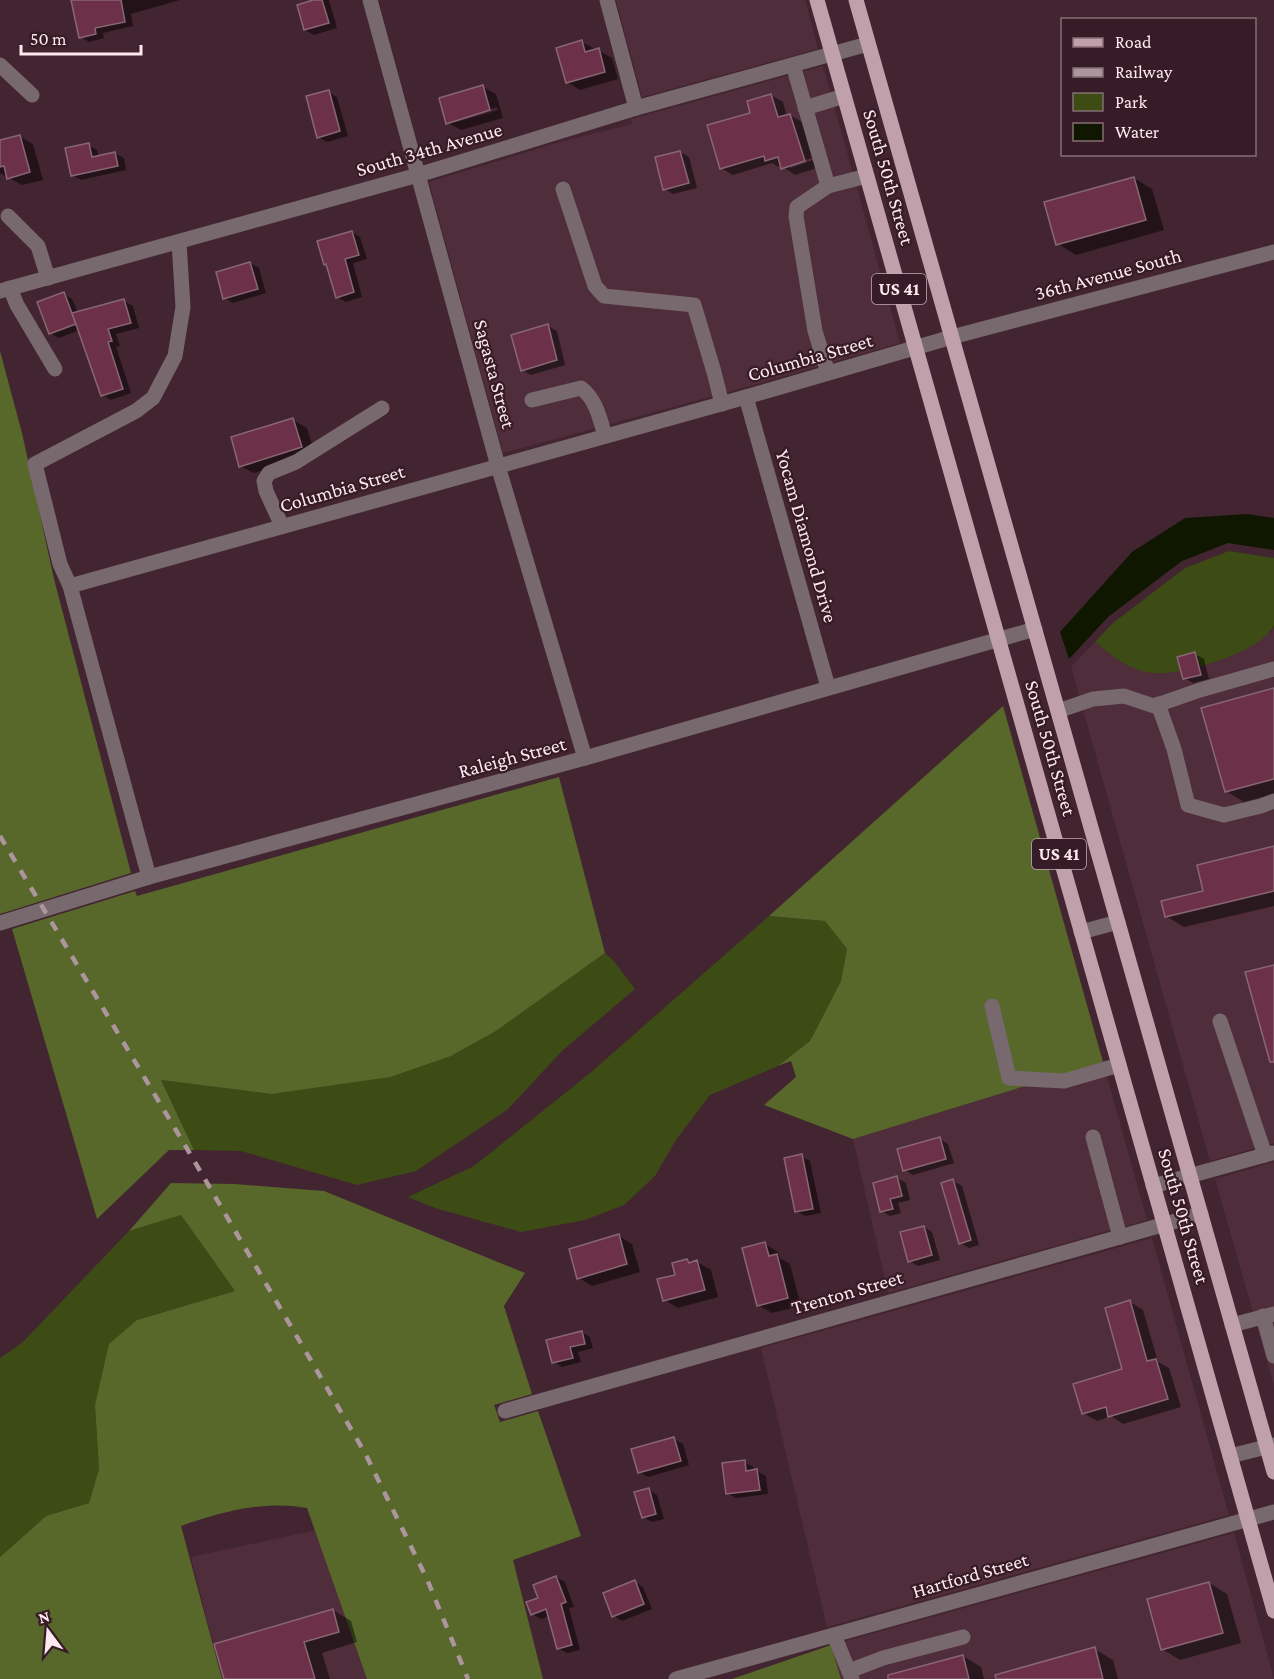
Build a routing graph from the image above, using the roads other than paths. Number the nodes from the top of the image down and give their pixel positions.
1 (370, 0) edge
2 (607, 0) edge
3 (817, 0) edge
4 (855, 0) edge
5 (868, 44) junction
6 (832, 54) junction
7 (0, 65) edge
8 (793, 65) junction
9 (32, 95) dead end
10 (844, 96) junction
11 (636, 108) junction
12 (805, 108) junction
13 (418, 175) junction
14 (867, 176) junction
15 (828, 186) junction
16 (563, 189) dead end
17 (8, 216) dead end
18 (178, 242) junction
19 (1274, 252) edge
20 (48, 278) junction
21 (5, 290) edge
22 (952, 337) junction
23 (915, 348) junction
24 (55, 369) dead end
25 (828, 373) junction
26 (746, 397) junction
27 (531, 400) dead end
28 (722, 404) junction
29 (382, 408) dead end
30 (605, 436) junction
31 (498, 466) junction
32 (282, 526) junction
33 (70, 586) junction
34 (1035, 629) junction
35 (998, 639) junction
36 (1274, 669) edge
37 (828, 687) junction
38 (1158, 704) junction
39 (1058, 711) junction
40 (585, 758) junction
41 (1274, 801) edge
42 (149, 877) junction
43 (1118, 922) junction
44 (0, 923) edge
45 (1081, 932) junction
46 (992, 1006) dead end
47 (1220, 1021) dead end
48 (1119, 1065) junction
49 (1093, 1137) dead end
50 (1269, 1154) edge
51 (1190, 1176) junction
52 (1154, 1186) junction
53 (1201, 1214) junction
54 (1164, 1225) junction
55 (1120, 1237) junction
56 (1269, 1315) edge
57 (1232, 1325) junction
58 (1274, 1356) edge
59 (505, 1411) dead end
60 (1270, 1446) edge
61 (1230, 1456) junction
62 (1274, 1472) edge
63 (1274, 1512) edge
64 (1248, 1519) junction
65 (1274, 1611) edge
66 (834, 1635) junction
67 (963, 1637) dead end
68 (850, 1675) edge
69 (676, 1679) edge

1 - 13 street, Sagasta Street
2 - 11 street
3 - 6 main road, South 50th Street / US 41
4 - 5 main road, South 50th Street / US 41
5 - 6 street, South 34th Avenue
5 - 22 main road, South 50th Street / US 41
6 - 8 street, South 34th Avenue
6 - 10 main road, South 50th Street / US 41
7 - 9 street
8 - 11 street, South 34th Avenue
8 - 12 street
10 - 12 street
10 - 14 main road, South 50th Street / US 41
11 - 13 street, South 34th Avenue
12 - 15 street
13 - 18 street, South 34th Avenue
13 - 31 street, Sagasta Street
14 - 15 street
14 - 23 main road, South 50th Street / US 41
15 - 25 street
16 - 28 street
17 - 20 street
18 - 20 street, South 34th Avenue
18 - 33 street
19 - 22 street, 36th Avenue South
20 - 21 street, South 34th Avenue
21 - 24 street
22 - 23 street, 36th Avenue South
22 - 34 main road, South 50th Street / US 41
23 - 25 street, Columbia Street
23 - 35 main road, South 50th Street / US 41
25 - 26 street, Columbia Street
26 - 28 street, Columbia Street
26 - 37 street, Yocam Diamond Drive
27 - 30 street
28 - 30 street, Columbia Street
29 - 32 street
30 - 31 street, Columbia Street
31 - 32 street, Columbia Street
31 - 40 street, Sagasta Street
32 - 33 street, Columbia Street
33 - 42 street
34 - 35 street, Raleigh Street
34 - 39 main road, South 50th Street / US 41
35 - 37 street, Raleigh Street
35 - 45 main road, South 50th Street / US 41
36 - 38 street
37 - 40 street, Raleigh Street
38 - 39 street
38 - 41 street
39 - 43 main road, South 50th Street / US 41
40 - 42 street, Raleigh Street
42 - 44 street, Raleigh Street
43 - 45 street
43 - 51 main road, South 50th Street / US 41
45 - 48 main road, South 50th Street / US 41
46 - 48 street
47 - 50 street
48 - 52 main road, South 50th Street / US 41
49 - 55 street
50 - 51 street
51 - 52 street
51 - 53 main road, South 50th Street / US 41
52 - 54 main road, South 50th Street / US 41
53 - 54 street, Trenton Street
53 - 57 main road, South 50th Street / US 41
54 - 55 street, Trenton Street
54 - 61 main road, South 50th Street / US 41
55 - 59 street, Trenton Street
56 - 57 street
56 - 58 street
57 - 60 main road, South 50th Street / US 41
60 - 61 street
60 - 62 main road, South 50th Street / US 41
61 - 64 main road, South 50th Street / US 41
63 - 64 street, Hartford Street
64 - 65 main road, South 50th Street / US 41
64 - 66 street, Hartford Street
66 - 68 street
66 - 69 street, Hartford Street
67 - 68 street

